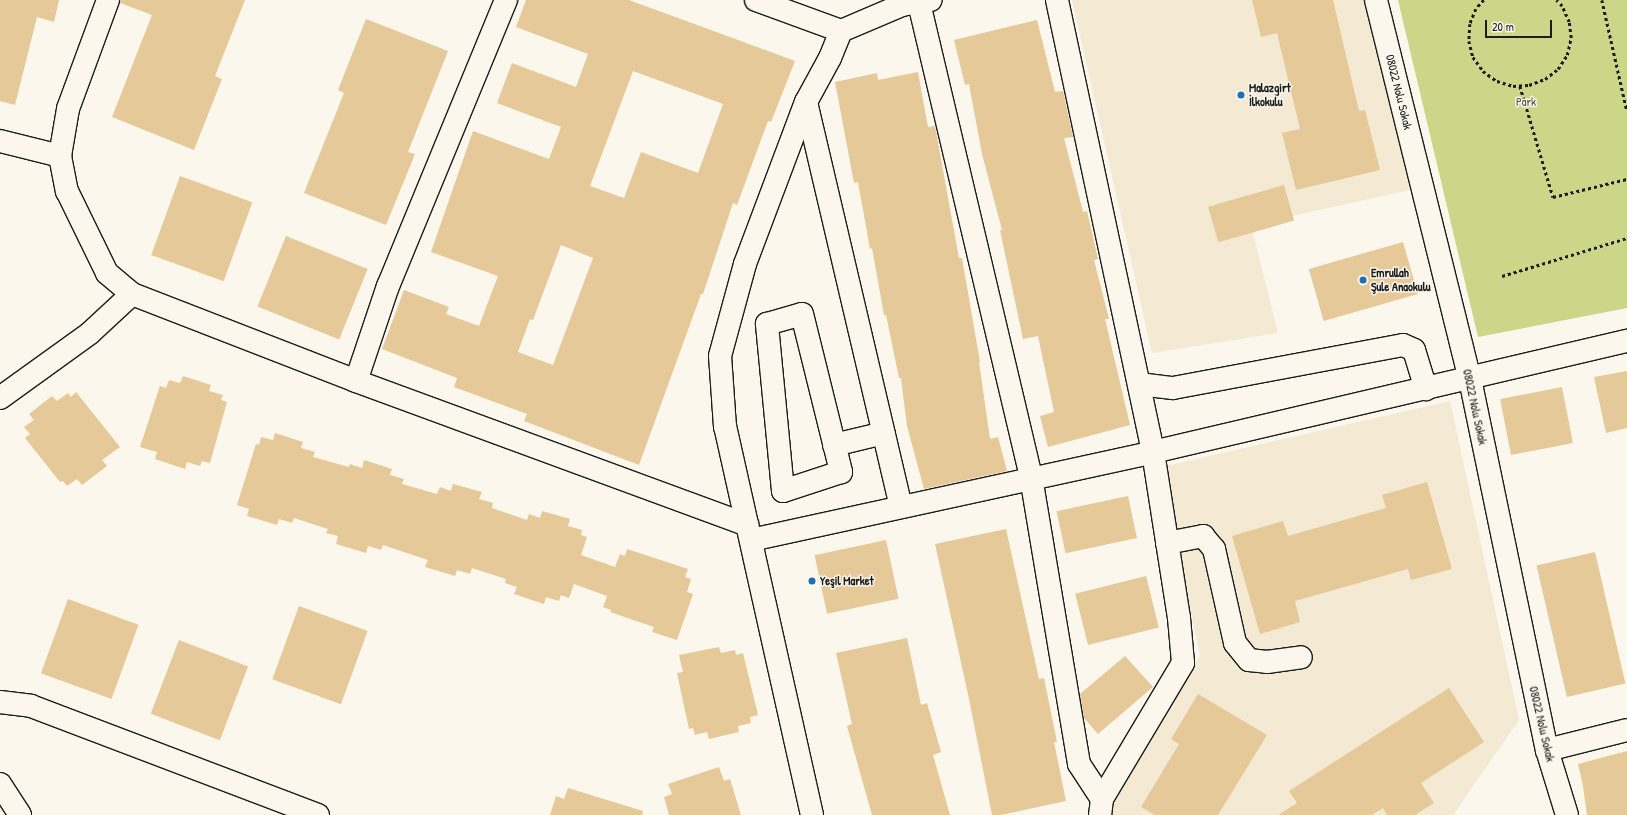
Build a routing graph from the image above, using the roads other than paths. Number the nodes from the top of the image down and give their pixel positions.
1 (108, 0) edge
2 (506, 0) edge
3 (756, 0) edge
4 (1057, 0) edge
5 (1376, 0) edge
6 (925, 1) edge
7 (841, 31) junction
8 (806, 102) junction
9 (0, 141) edge
10 (60, 156) junction
11 (132, 294) junction
12 (1627, 341) edge
13 (1470, 379) junction
14 (356, 381) junction
15 (1139, 384) junction
16 (1426, 389) junction
17 (0, 398) edge
18 (884, 433) junction
19 (834, 445) junction
20 (1154, 452) junction
21 (1031, 477) junction
22 (901, 506) junction
23 (749, 532) junction
24 (1168, 543) junction
25 (1301, 657) dead end
26 (0, 702) edge
27 (1627, 730) edge
28 (1547, 750) junction
29 (0, 784) edge
30 (1101, 807) edge
31 (1563, 814) edge
32 (20, 815) edge
33 (318, 815) edge
34 (812, 815) edge

1 - 10 street
2 - 14 street
3 - 7 street
4 - 15 street
5 - 13 street, 08022 Nolu Sokak
6 - 7 street
6 - 21 street
7 - 8 street
8 - 18 street
8 - 23 street
9 - 10 street
10 - 11 street
11 - 14 street
11 - 17 street
12 - 13 street
13 - 16 street
13 - 28 street, 08022 Nolu Sokak
14 - 23 street
15 - 16 street
15 - 20 street
16 - 20 street
18 - 19 street
18 - 22 street
19 - 19 street
20 - 21 street
20 - 24 street
21 - 22 street
21 - 30 street
22 - 23 street
23 - 34 street
24 - 25 street
24 - 30 street
26 - 33 street
27 - 28 street
28 - 31 street, 08022 Nolu Sokak
29 - 32 street

